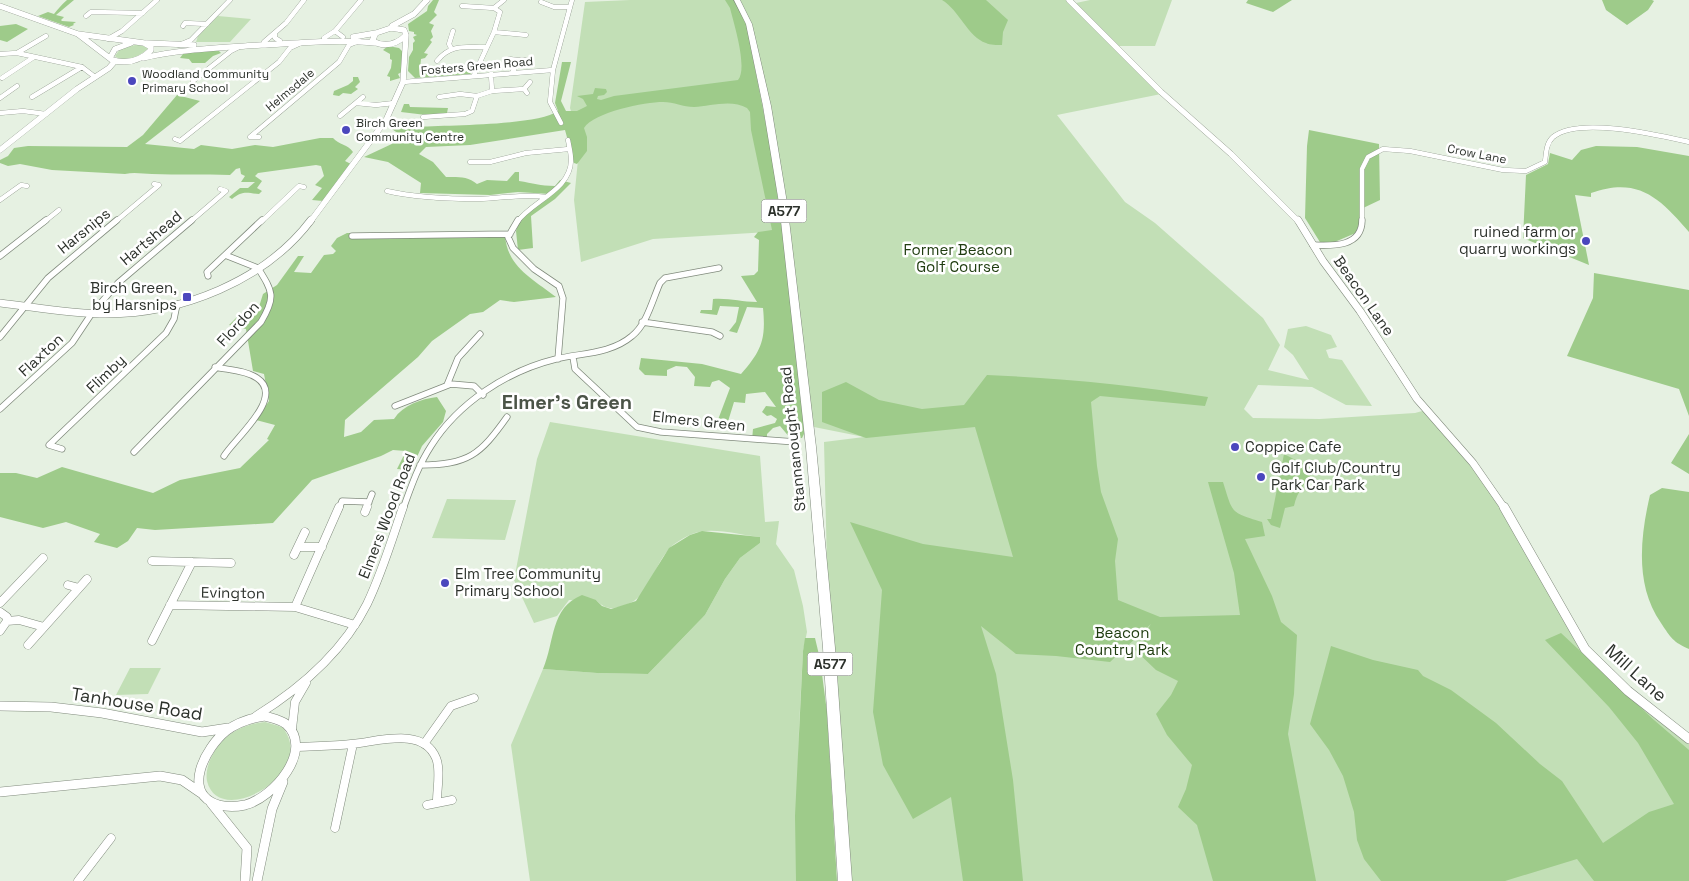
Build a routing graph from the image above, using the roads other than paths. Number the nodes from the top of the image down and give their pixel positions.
1 (157, 0) edge
2 (230, 0) edge
3 (304, 0) edge
4 (361, 0) edge
5 (427, 0) edge
6 (460, 0) edge
7 (504, 0) edge
8 (572, 0) edge
9 (738, 0) edge
10 (1069, 0) edge
11 (541, 2) dead end
12 (0, 6) edge
13 (568, 7) junction
14 (494, 8) junction
15 (144, 13) junction
16 (86, 16) dead end
17 (404, 21) junction
18 (207, 24) junction
19 (182, 26) dead end
20 (385, 29) junction
21 (401, 29) junction
22 (122, 31) junction
23 (335, 31) junction
24 (447, 32) dead end
25 (494, 32) junction
26 (376, 33) junction
27 (78, 34) junction
28 (275, 34) junction
29 (406, 35) junction
30 (526, 35) dead end
31 (36, 37) dead end
32 (324, 38) junction
33 (108, 39) junction
34 (342, 39) junction
35 (117, 40) junction
36 (359, 41) junction
37 (264, 42) junction
38 (281, 42) junction
39 (135, 43) junction
40 (144, 43) junction
41 (193, 43) junction
42 (301, 43) junction
43 (375, 43) junction
44 (385, 45) junction
45 (239, 47) junction
46 (487, 47) junction
47 (221, 48) junction
48 (346, 48) junction
49 (451, 48) junction
50 (101, 50) junction
51 (404, 50) junction
52 (287, 51) junction
53 (17, 53) junction
54 (0, 54) edge
55 (223, 56) junction
56 (34, 57) junction
57 (112, 59) junction
58 (136, 59) junction
59 (509, 60) dead end
60 (518, 60) junction
61 (527, 60) dead end
62 (437, 61) dead end
63 (82, 67) junction
64 (553, 70) junction
65 (103, 72) junction
66 (512, 73) junction
67 (491, 74) junction
68 (185, 75) dead end
69 (474, 75) junction
70 (95, 77) junction
71 (2, 78) dead end
72 (403, 82) junction
73 (530, 82) dead end
74 (25, 88) dead end
75 (492, 91) junction
76 (476, 96) junction
77 (32, 97) dead end
78 (363, 97) dead end
79 (439, 97) dead end
80 (0, 98) edge
81 (356, 103) junction
82 (394, 103) junction
83 (0, 113) edge
84 (46, 114) junction
85 (340, 116) dead end
86 (423, 117) dead end
87 (561, 122) dead end
88 (260, 137) dead end
89 (175, 140) dead end
90 (568, 140) dead end
91 (1689, 142) edge
92 (569, 149) junction
93 (0, 150) edge
94 (470, 162) dead end
95 (154, 184) dead end
96 (27, 186) dead end
97 (304, 187) dead end
98 (220, 189) dead end
99 (387, 191) dead end
100 (546, 197) junction
101 (0, 200) edge
102 (59, 210) dead end
103 (510, 234) junction
104 (352, 236) dead end
105 (1313, 245) junction
106 (225, 255) junction
107 (0, 256) edge
108 (258, 268) junction
109 (719, 268) dead end
110 (208, 276) dead end
111 (0, 303) edge
112 (177, 304) junction
113 (27, 306) junction
114 (92, 313) junction
115 (642, 322) junction
116 (480, 334) dead end
117 (720, 336) dead end
118 (0, 337) edge
119 (573, 357) junction
120 (558, 359) junction
121 (215, 367) junction
122 (447, 385) junction
123 (483, 395) junction
124 (395, 406) dead end
125 (0, 409) edge
126 (506, 416) dead end
127 (491, 425) dead end
128 (500, 427) junction
129 (796, 442) dead end
130 (62, 448) dead end
131 (134, 452) dead end
132 (224, 456) dead end
133 (420, 465) junction
134 (372, 494) dead end
135 (369, 502) junction
136 (365, 512) dead end
137 (304, 532) dead end
138 (298, 547) junction
139 (322, 548) junction
140 (294, 555) dead end
141 (42, 558) dead end
142 (152, 561) dead end
143 (192, 562) junction
144 (230, 563) dead end
145 (88, 579) dead end
146 (68, 585) dead end
147 (79, 588) junction
148 (0, 603) edge
149 (170, 605) junction
150 (295, 608) junction
151 (0, 612) edge
152 (7, 621) junction
153 (355, 625) junction
154 (44, 627) junction
155 (0, 631) edge
156 (152, 641) dead end
157 (28, 645) dead end
158 (1585, 649) joint
159 (313, 673) junction
160 (474, 698) dead end
161 (0, 706) edge
162 (253, 718) junction
163 (237, 724) junction
164 (292, 729) junction
165 (1689, 739) edge
166 (353, 744) junction
167 (424, 744) junction
168 (297, 747) junction
169 (286, 776) junction
170 (0, 792) edge
171 (452, 800) dead end
172 (208, 801) junction
173 (437, 801) junction
174 (427, 805) dead end
175 (335, 828) dead end
176 (110, 838) dead end
177 (78, 881) edge
178 (245, 881) edge
179 (257, 881) edge
180 (845, 881) edge

1 - 15 street
2 - 18 street
3 - 28 street
4 - 23 street
5 - 17 street
6 - 14 street
7 - 14 street
8 - 13 street
9 - 180 main road, Stannanought Road / A577
10 - 105 street, Beacon Lane
11 - 13 street
12 - 27 street
13 - 64 street
14 - 25 street
15 - 16 street
15 - 22 street
17 - 20 street
17 - 21 street
18 - 19 street
18 - 41 street
20 - 21 street
20 - 26 street
21 - 29 street
22 - 33 street
22 - 35 street
23 - 32 street
23 - 34 street
24 - 49 street
25 - 30 street
25 - 46 street
26 - 34 street
26 - 43 street
27 - 33 street
27 - 50 street
28 - 37 street
28 - 38 street
29 - 44 street
29 - 51 street
31 - 53 street
32 - 34 street
32 - 38 street
33 - 35 street
33 - 50 street
34 - 36 street
34 - 42 street
34 - 48 street
35 - 39 street
36 - 43 street
36 - 48 street, Helmsdale
37 - 38 street
37 - 41 street
38 - 42 street
38 - 45 street
38 - 52 street
39 - 40 street
39 - 57 street
40 - 41 street
40 - 58 street
42 - 52 street
43 - 44 street
44 - 51 street
45 - 47 street
45 - 55 street
46 - 49 street
46 - 69 street
47 - 55 street
47 - 58 street
48 - 88 street, Helmsdale
49 - 62 street
50 - 57 street
51 - 72 street
52 - 89 street
53 - 54 street
53 - 56 street
55 - 68 street
56 - 63 street
56 - 71 street
57 - 58 street
57 - 65 street
58 - 65 street
59 - 60 street
60 - 61 street
60 - 66 street
63 - 70 street
63 - 77 street
64 - 66 street, Fosters Green Road
64 - 87 street
65 - 70 street
66 - 67 street, Fosters Green Road
67 - 69 street, Fosters Green Road
67 - 75 street
69 - 72 street, Fosters Green Road
70 - 84 street
72 - 82 street
73 - 75 street
74 - 80 street
75 - 76 street
76 - 79 street
76 - 86 street
78 - 81 street
81 - 82 street
81 - 85 street
82 - 108 street
83 - 84 street
84 - 93 street
90 - 92 street
91 - 105 street, Crow Lane
92 - 94 street
92 - 100 street
95 - 113 street, Harsnips
96 - 101 street
97 - 106 street
98 - 114 street, Hartshead
99 - 100 street
100 - 103 street
102 - 107 street
103 - 104 street
103 - 120 street
105 - 158 street, Beacon Lane
106 - 108 street
106 - 110 street
108 - 112 street
108 - 121 street, Flordon
109 - 115 street
111 - 113 street
112 - 114 street
112 - 130 street, Flimby
113 - 114 street
113 - 118 street
114 - 125 street, Flaxton
115 - 117 street
115 - 119 street
116 - 122 street
119 - 120 street
119 - 129 street, Elmers Green
120 - 123 street, Elmers Wood Road
121 - 131 street, Flordon
121 - 132 street, Flordon
122 - 123 street
122 - 124 street
123 - 133 street, Elmers Wood Road
126 - 128 street
127 - 128 street
128 - 133 street
133 - 153 street, Elmers Wood Road
134 - 135 street
135 - 136 street
135 - 139 street
137 - 138 street
138 - 139 street
138 - 140 street
139 - 150 street
141 - 148 street
142 - 143 street, Evington
143 - 144 street, Evington
143 - 149 street, Evington
145 - 147 street
146 - 147 street
147 - 154 street
149 - 150 street, Evington
149 - 156 street, Evington
150 - 153 street, Evington
151 - 152 street
152 - 154 street
152 - 155 street
153 - 159 street, Elmers Wood Road
154 - 157 street
158 - 165 street, Mill Lane
159 - 162 street, Elmers Wood Road
159 - 164 street, Elmers Wood Road
160 - 167 street
161 - 163 street, Tanhouse Road
162 - 163 street
162 - 164 street
163 - 172 street
164 - 168 street
166 - 167 street
166 - 168 street
166 - 175 street
167 - 173 street
168 - 169 street
169 - 172 street
169 - 179 street
170 - 172 street
171 - 173 street
172 - 178 street
173 - 174 street
176 - 177 street

